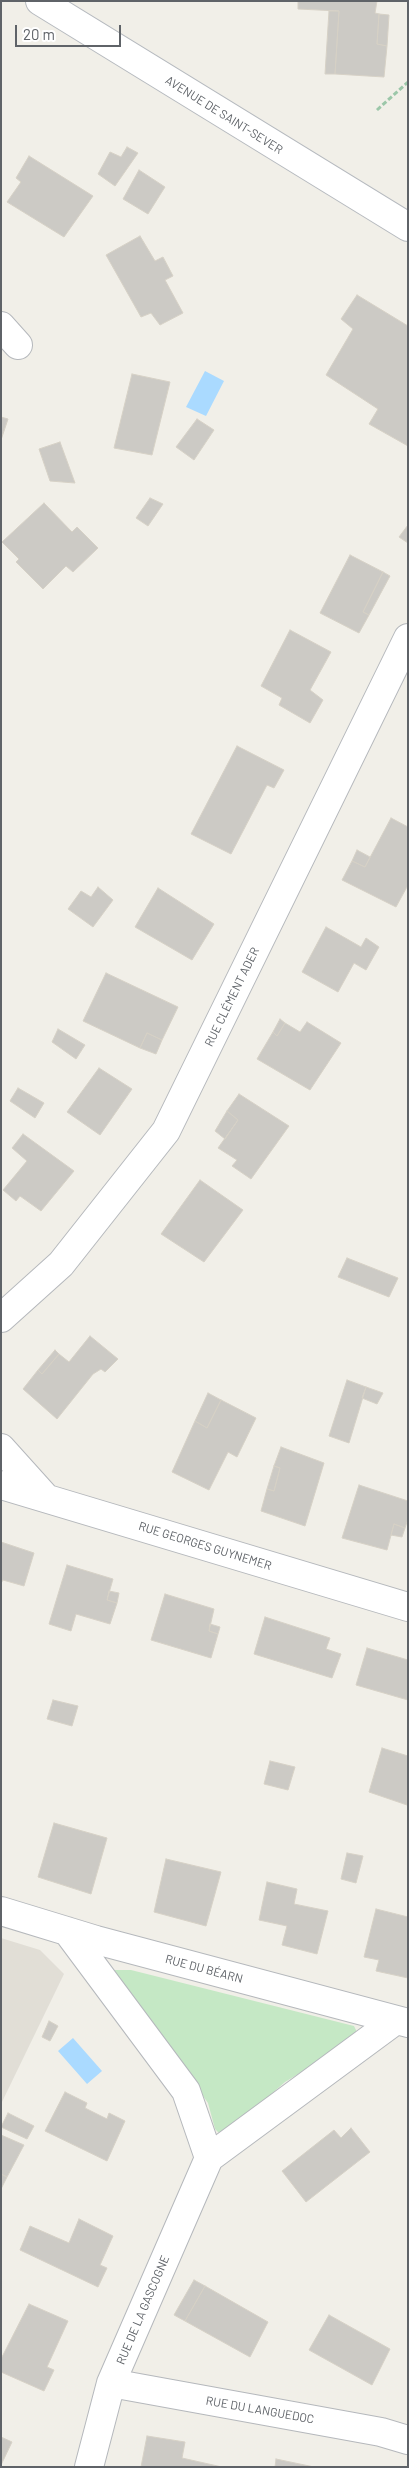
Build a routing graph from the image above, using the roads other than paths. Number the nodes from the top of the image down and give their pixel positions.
1 (40, 1) edge
2 (408, 227) edge
3 (408, 638) edge
4 (1, 1318) edge
5 (1, 1448) edge
6 (1, 1485) edge
7 (46, 1498) junction
8 (408, 1607) edge
9 (1, 1911) edge
10 (67, 1931) junction
11 (402, 2021) edge
12 (209, 2158) junction
13 (111, 2383) junction
14 (408, 2440) edge
15 (89, 2467) edge

1 - 2 street, AVENUE DE SAINT-SEVER
3 - 4 street, RUE CLÉMENT ADER
5 - 7 street
6 - 7 street, RUE GEORGES GUYNEMER
7 - 8 street, RUE GEORGES GUYNEMER
9 - 10 street, RUE DU BÉARN
10 - 11 street, RUE DU BÉARN
10 - 12 street
11 - 12 street
12 - 13 street, RUE DE LA GASCOGNE
13 - 14 street, RUE DU LANGUEDOC
13 - 15 street, RUE DE LA GASCOGNE

